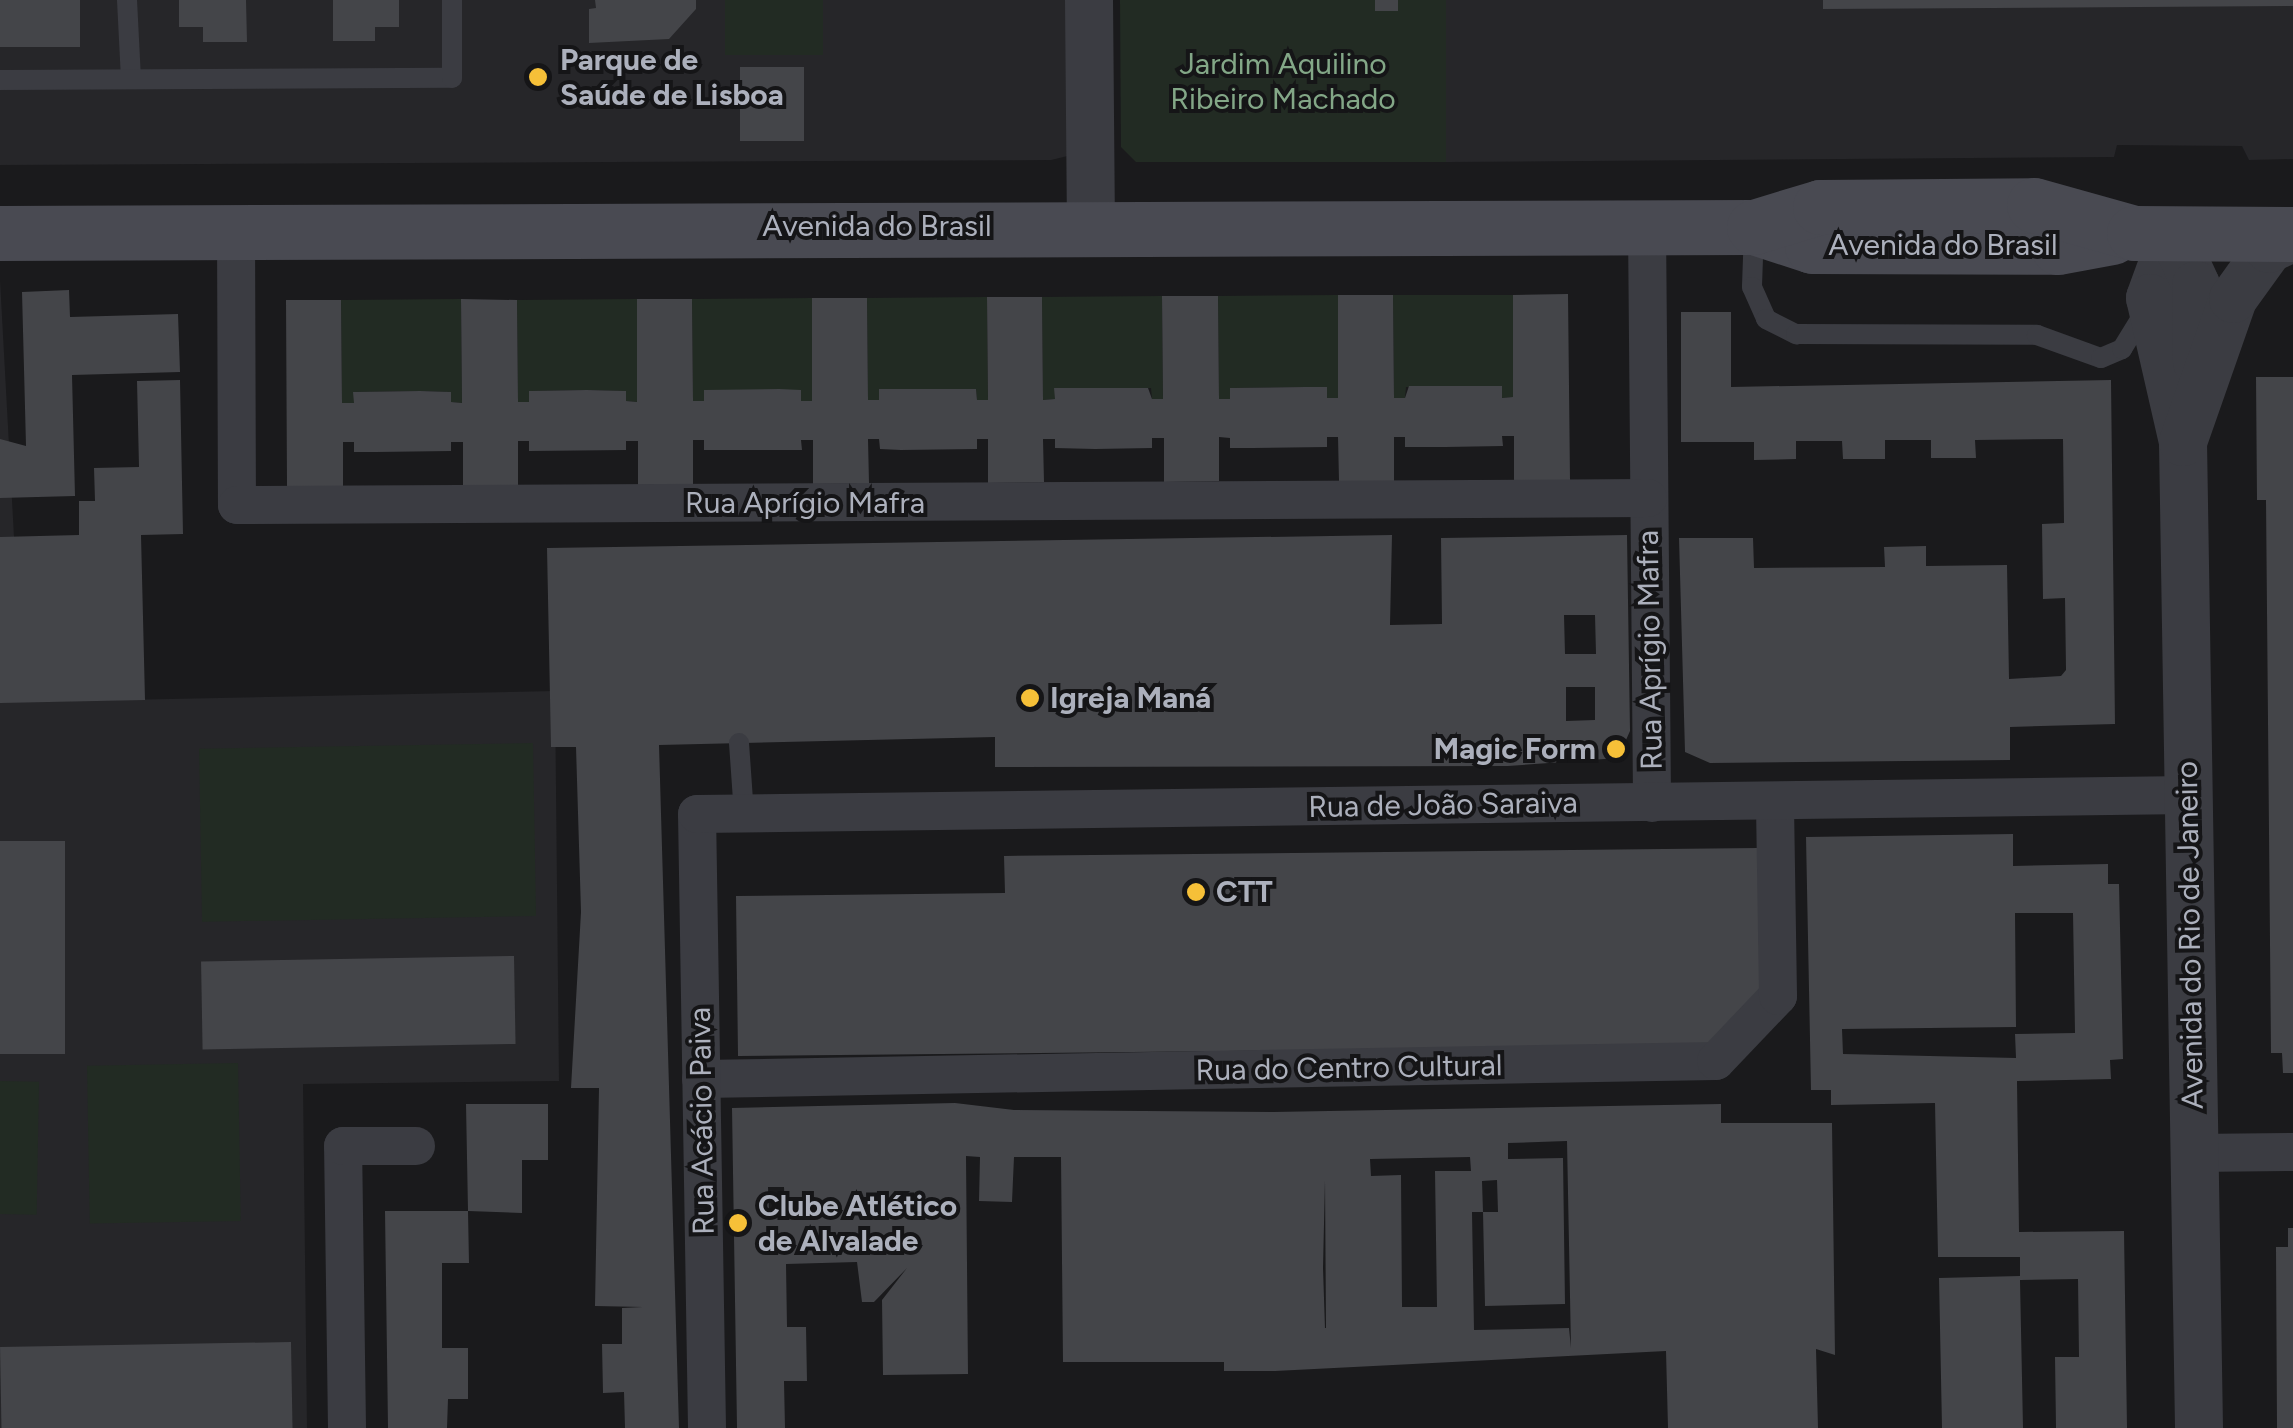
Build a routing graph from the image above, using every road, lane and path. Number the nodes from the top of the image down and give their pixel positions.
1 (127, 0) edge
2 (452, 0) edge
3 (1089, 0) edge
4 (131, 79) junction
5 (0, 80) edge
6 (1090, 225) junction
7 (1647, 226) junction
8 (1754, 227) junction
9 (236, 229) junction
10 (0, 233) edge
11 (2153, 234) junction
12 (2293, 236) edge
13 (2150, 298) junction
14 (2197, 391) junction
15 (2183, 442) junction
16 (1648, 498) junction
17 (738, 743) dead end
18 (2189, 795) junction
19 (1652, 803) junction
20 (1775, 804) junction
21 (697, 814) joint
22 (744, 814) junction
23 (701, 1079) junction
24 (416, 1146) dead end
25 (2293, 1152) edge
26 (2193, 1153) junction
27 (348, 1428) edge
28 (706, 1428) edge
29 (2198, 1428) edge

1 - 4 lane
2 - 4 lane
3 - 6 street
4 - 5 lane
6 - 7 main road, Avenida do Brasil
6 - 9 main road, Avenida do Brasil
7 - 8 main road, Avenida do Brasil
7 - 16 street, Rua Aprígio Mafra
8 - 11 main road, Avenida do Brasil
8 - 13 lane
9 - 10 main road, Avenida do Brasil
9 - 16 street, Rua Aprígio Mafra
11 - 12 main road, Avenida do Brasil
11 - 13 street
11 - 14 street, Avenida do Rio de Janeiro
12 - 14 street, Avenida do Rio de Janeiro
13 - 15 street, Avenida do Rio de Janeiro
14 - 15 street, Avenida do Rio de Janeiro
15 - 18 street, Avenida do Rio de Janeiro
16 - 19 street, Rua Aprígio Mafra
17 - 22 lane
18 - 20 street, Rua de João Saraiva
18 - 26 street, Avenida do Rio de Janeiro
19 - 20 street, Rua de João Saraiva
19 - 22 street, Rua de João Saraiva
20 - 23 street, Rua do Centro Cultural
21 - 22 street, Rua de João Saraiva
21 - 23 street, Rua Acácio Paiva
23 - 28 street, Rua Acácio Paiva
24 - 27 street
25 - 26 street
26 - 29 street, Avenida do Rio de Janeiro

